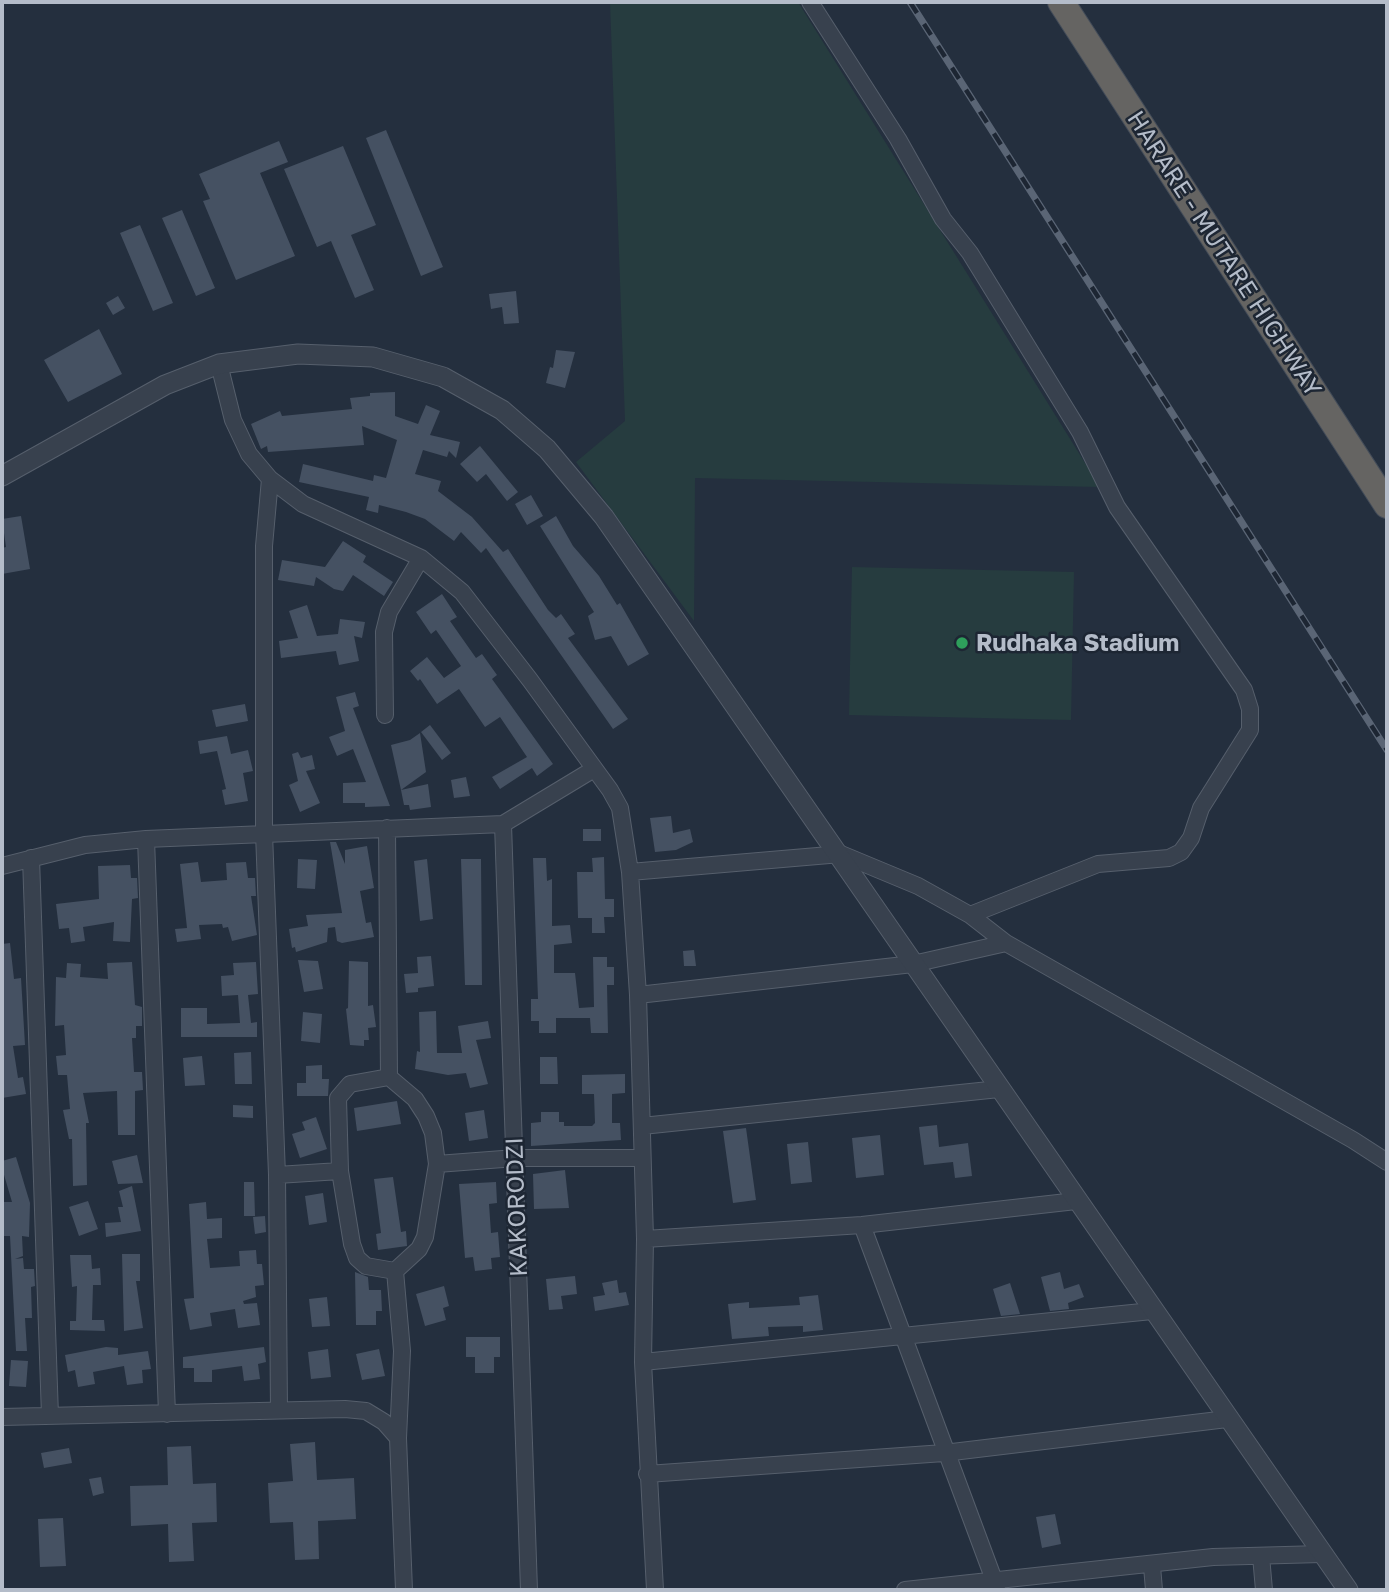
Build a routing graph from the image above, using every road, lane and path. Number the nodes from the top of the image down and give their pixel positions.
1 (810, 2) edge
2 (1061, 2) edge
3 (219, 364) junction
4 (2, 476) edge
5 (270, 479) junction
6 (1387, 505) edge
7 (421, 558) junction
8 (385, 715) dead end
9 (594, 769) junction
10 (503, 824) junction
11 (387, 828) junction
12 (264, 833) junction
13 (146, 839) junction
14 (841, 854) junction
15 (32, 858) junction
16 (2, 866) edge
17 (630, 872) junction
18 (970, 915) junction
19 (1006, 943) junction
20 (914, 964) junction
21 (638, 995) junction
22 (389, 1077) junction
23 (999, 1089) junction
24 (642, 1126) junction
25 (516, 1158) junction
26 (641, 1158) junction
27 (1387, 1162) edge
28 (437, 1164) junction
29 (340, 1171) junction
30 (277, 1175) junction
31 (1076, 1201) junction
32 (862, 1225) junction
33 (645, 1239) junction
34 (395, 1271) junction
35 (1152, 1311) junction
36 (901, 1336) junction
37 (643, 1362) junction
38 (279, 1410) junction
39 (167, 1413) junction
40 (50, 1416) junction
41 (2, 1417) edge
42 (1227, 1419) junction
43 (398, 1438) junction
44 (944, 1453) junction
45 (648, 1474) junction
46 (1321, 1554) junction
47 (1261, 1556) junction
48 (1152, 1566) junction
49 (996, 1585) edge
50 (404, 1590) edge
51 (529, 1590) edge
52 (655, 1590) edge
53 (905, 1590) edge
54 (1154, 1590) edge
55 (1264, 1590) edge
56 (1348, 1590) edge

1 - 18 street
2 - 6 highway, HARARE - MUTARE HIGHWAY
3 - 4 street
3 - 5 street
3 - 14 street
5 - 7 street
5 - 12 street
7 - 8 street
7 - 9 street
9 - 10 street
9 - 17 street
10 - 11 street
10 - 25 street, KAKORODZI
11 - 12 street
11 - 22 street
12 - 13 street
12 - 30 street
13 - 15 street
13 - 39 street
14 - 17 street
14 - 18 street
14 - 20 street
15 - 16 street
15 - 40 street
17 - 21 street
18 - 19 street
19 - 20 street
19 - 27 street
20 - 21 street
20 - 23 street
21 - 24 street
22 - 28 street
22 - 29 street
23 - 24 street
23 - 31 street
24 - 26 street
25 - 26 street
25 - 28 street
25 - 51 street, KAKORODZI
26 - 33 street
28 - 34 street
29 - 30 street
29 - 34 street
30 - 38 street
31 - 32 street
31 - 35 street
32 - 33 street
32 - 36 street
33 - 37 street
34 - 43 street
35 - 36 street
35 - 42 street
36 - 37 street
36 - 44 street
37 - 45 street
38 - 39 street
38 - 43 street
39 - 40 street
40 - 41 street
42 - 44 street
42 - 46 street
43 - 50 street
44 - 45 street
44 - 49 street
45 - 52 street
46 - 47 street
46 - 56 street
47 - 48 street
47 - 55 street
48 - 49 street
48 - 54 street
49 - 53 street

